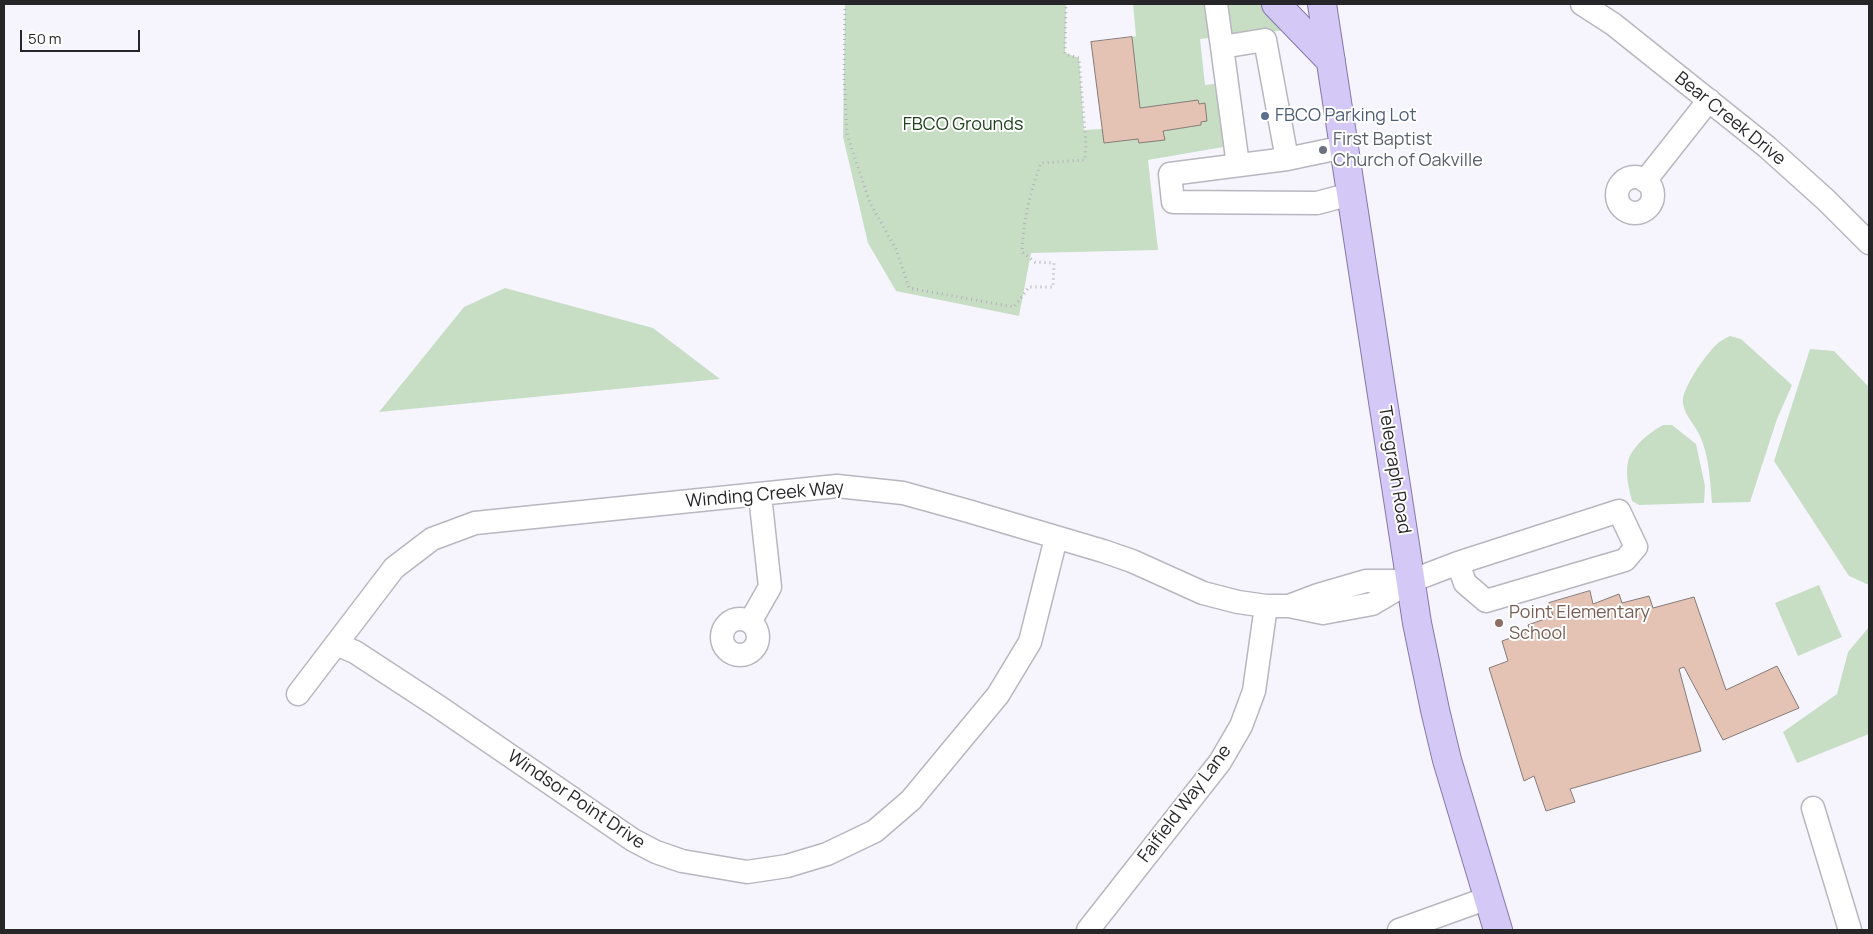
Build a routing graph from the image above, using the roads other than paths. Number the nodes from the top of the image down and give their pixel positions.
1 (1216, 4) edge
2 (1276, 4) edge
3 (1322, 4) edge
4 (1582, 4) edge
5 (1222, 47) junction
6 (1331, 61) junction
7 (1709, 100) junction
8 (1344, 147) junction
9 (1287, 159) junction
10 (1238, 165) junction
11 (1645, 181) dead end
12 (1352, 194) junction
13 (1869, 243) edge
14 (760, 495) junction
15 (1056, 538) junction
16 (1458, 563) junction
17 (1411, 581) junction
18 (1266, 606) junction
19 (750, 622) dead end
20 (336, 644) junction
21 (298, 694) dead end
22 (1813, 808) dead end
23 (1488, 898) junction
24 (1088, 930) edge
25 (1399, 930) edge
26 (1498, 930) edge
27 (1850, 930) edge

1 - 5 street
2 - 6 main road
3 - 6 main road, Telegraph Road
4 - 7 street, Bear Creek Drive
5 - 9 street
5 - 10 street
6 - 8 main road, Telegraph Road
7 - 11 street
7 - 13 street, Bear Creek Drive
8 - 9 street
8 - 12 main road, Telegraph Road
9 - 10 street
10 - 12 street
12 - 17 main road, Telegraph Road
14 - 15 street, Winding Creek Way
14 - 19 street
14 - 20 street, Winding Creek Way
15 - 18 street, Winding Creek Way
15 - 20 street, Windsor Point Drive
16 - 16 street, Winding Creek Way
16 - 17 street, Winding Creek Way
17 - 18 street, Winding Creek Way
17 - 23 main road, Telegraph Road
18 - 24 street, Faifield Way Lane
20 - 21 street, Winding Creek Way
22 - 27 street
23 - 25 street
23 - 26 main road, Telegraph Road

